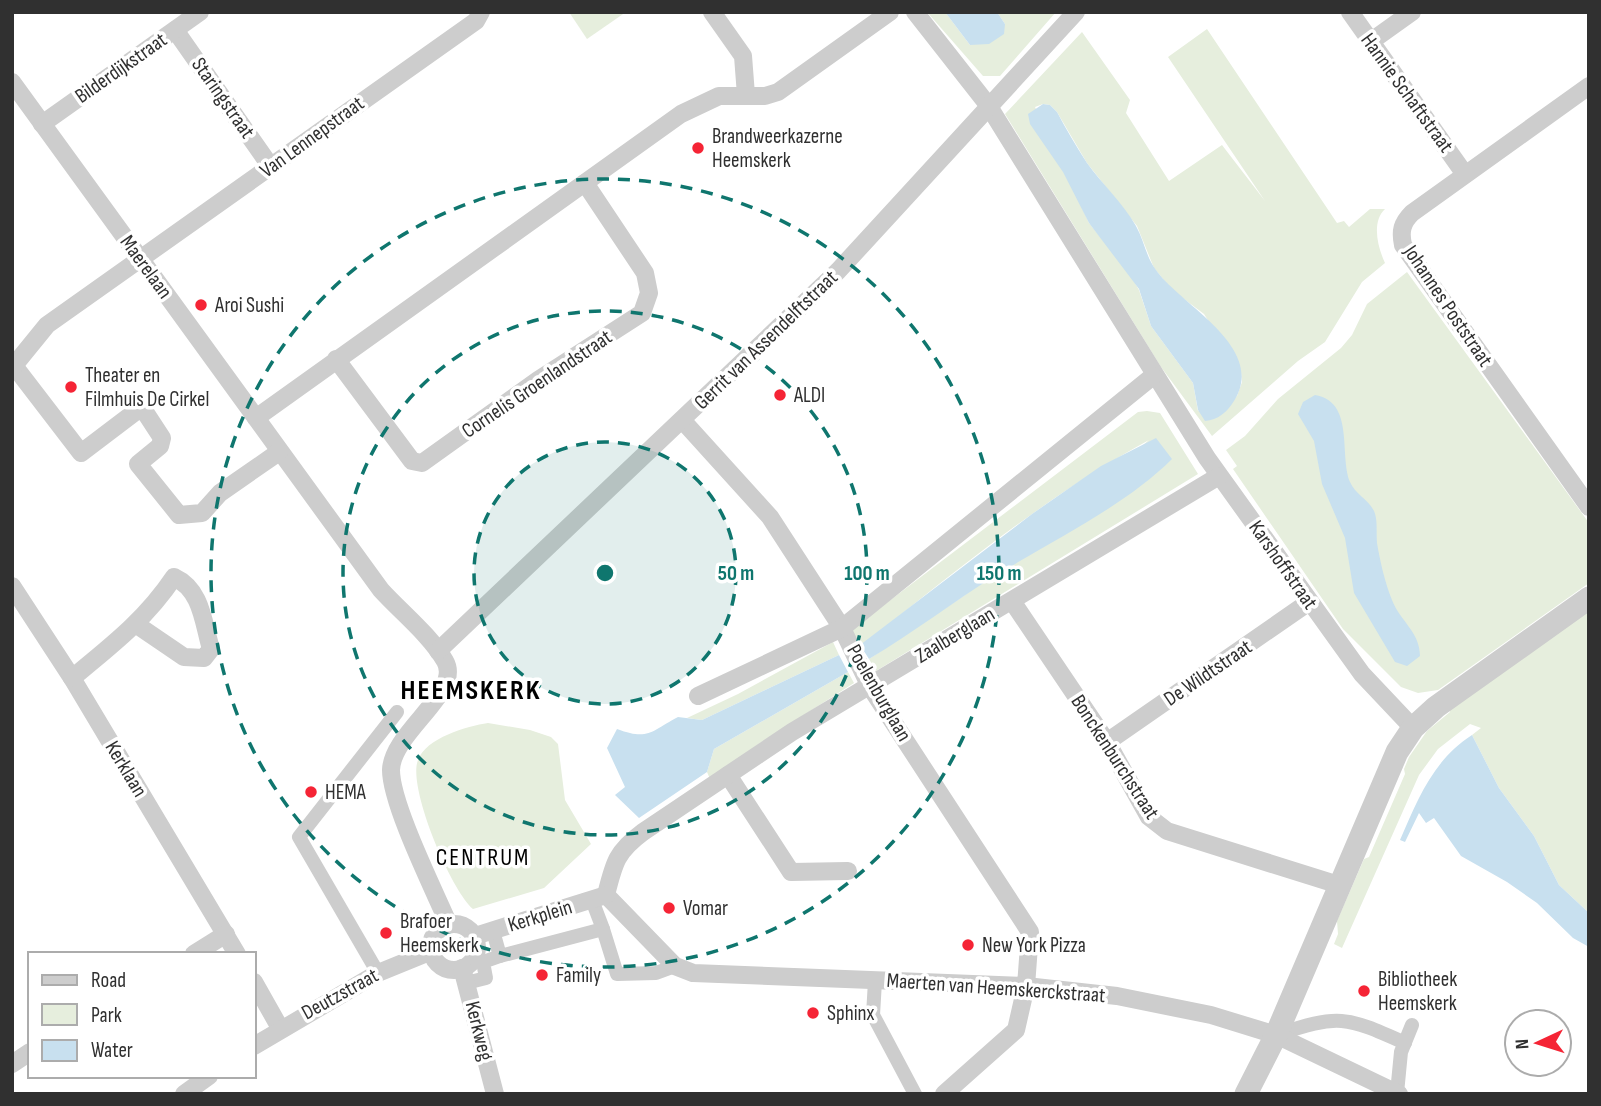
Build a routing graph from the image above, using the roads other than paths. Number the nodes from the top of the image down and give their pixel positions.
1 (200, 12) edge
2 (481, 12) edge
3 (712, 12) edge
4 (890, 12) edge
5 (915, 12) edge
6 (1076, 12) edge
7 (1350, 12) edge
8 (1412, 12) edge
9 (175, 30) junction
10 (1370, 42) junction
11 (12, 82) edge
12 (1589, 86) edge
13 (746, 95) junction
14 (988, 105) junction
15 (42, 124) junction
16 (271, 167) junction
17 (1464, 173) junction
18 (585, 183) junction
19 (140, 258) junction
20 (336, 359) junction
21 (13, 367) edge
22 (1153, 376) junction
23 (256, 418) junction
24 (683, 421) junction
25 (279, 452) junction
26 (1219, 476) junction
27 (1589, 507) edge
28 (12, 586) edge
29 (1589, 598) edge
30 (1012, 601) junction
31 (1309, 602) junction
32 (137, 625) junction
33 (842, 628) junction
34 (438, 650) junction
35 (72, 678) junction
36 (869, 685) junction
37 (698, 695) dead end
38 (397, 712) dead end
39 (1413, 728) junction
40 (1107, 742) junction
41 (728, 775) junction
42 (848, 871) dead end
43 (1339, 885) junction
44 (599, 897) junction
45 (449, 925) junction
46 (603, 929) junction
47 (493, 931) junction
48 (226, 934) junction
49 (475, 936) junction
50 (432, 951) junction
51 (197, 952) edge
52 (236, 952) edge
53 (500, 956) junction
54 (675, 966) junction
55 (378, 973) junction
56 (464, 976) junction
57 (875, 981) junction
58 (256, 986) edge
59 (1026, 986) junction
60 (1412, 1025) dead end
61 (280, 1028) junction
62 (1276, 1035) junction
63 (1405, 1043) junction
64 (256, 1045) edge
65 (28, 1053) edge
66 (12, 1065) edge
67 (206, 1078) edge
68 (1398, 1093) edge
69 (184, 1094) edge
70 (495, 1094) edge
71 (915, 1094) edge
72 (944, 1094) edge
73 (1246, 1094) edge

1 - 9 street, Bilderdijkstraat
2 - 16 street, Van Lennepstraat
3 - 13 street
4 - 13 street
5 - 14 street, Karshoffstraat
6 - 14 street, Gerrit van Assendelftstraat
7 - 10 street, Hannie Schaftstraat
8 - 10 street
9 - 15 street, Bilderdijkstraat
9 - 16 street, Staringstraat
10 - 17 street, Hannie Schaftstraat
11 - 15 street, Maerelaan
12 - 17 street, Johannes Poststraat
13 - 18 street
14 - 22 street, Karshoffstraat
14 - 24 street, Gerrit van Assendelftstraat
15 - 19 street, Maerelaan
16 - 19 street, Van Lennepstraat
17 - 27 street, Johannes Poststraat
18 - 20 street
18 - 20 street, Cornelis Groenlandstraat
19 - 21 street, Van Lennepstraat
19 - 23 street, Maerelaan
20 - 23 street
21 - 25 street
22 - 26 street, Karshoffstraat
22 - 33 street
23 - 25 street, Maerelaan
24 - 33 street, Poelenburglaan
24 - 34 street, Gerrit van Assendelftstraat
25 - 34 street, Maerelaan
26 - 30 street, Zaalberglaan
26 - 31 street, Karshoffstraat
28 - 35 street, Kerklaan
29 - 39 street
30 - 36 street, Zaalberglaan
30 - 40 street, Bonckenburchstraat
31 - 39 street, Karshoffstraat
31 - 40 street, De Wildtstraat
32 - 32 street
32 - 35 street
33 - 36 street, Poelenburglaan
33 - 37 street
34 - 45 street
35 - 48 street, Kerklaan
36 - 41 street, Zaalberglaan
36 - 59 street, Poelenburglaan
38 - 55 street
39 - 43 street
40 - 43 street, Bonckenburchstraat
41 - 42 street
41 - 44 street, Zaalberglaan
43 - 62 street
44 - 46 street
44 - 47 street, Kerkplein
44 - 54 street
45 - 49 street
45 - 50 street
46 - 53 street
46 - 54 street
47 - 49 street, Kerkplein
47 - 53 street
48 - 51 street
48 - 52 street, Kerklaan
49 - 56 street
50 - 55 street, Deutzstraat
50 - 56 street
53 - 56 street
54 - 57 street, Maerten van Heemskerckstraat
55 - 61 street, Deutzstraat
56 - 70 street, Kerkweg
57 - 59 street, Maerten van Heemskerckstraat
57 - 71 street
58 - 61 street
59 - 62 street, Maerten van Heemskerckstraat
59 - 72 street, Poelenburglaan
60 - 63 street
61 - 64 street, Deutzstraat
62 - 63 street
62 - 68 street, Maerten van Heemskerckstraat
62 - 73 street
63 - 68 street
65 - 66 street
67 - 69 street

